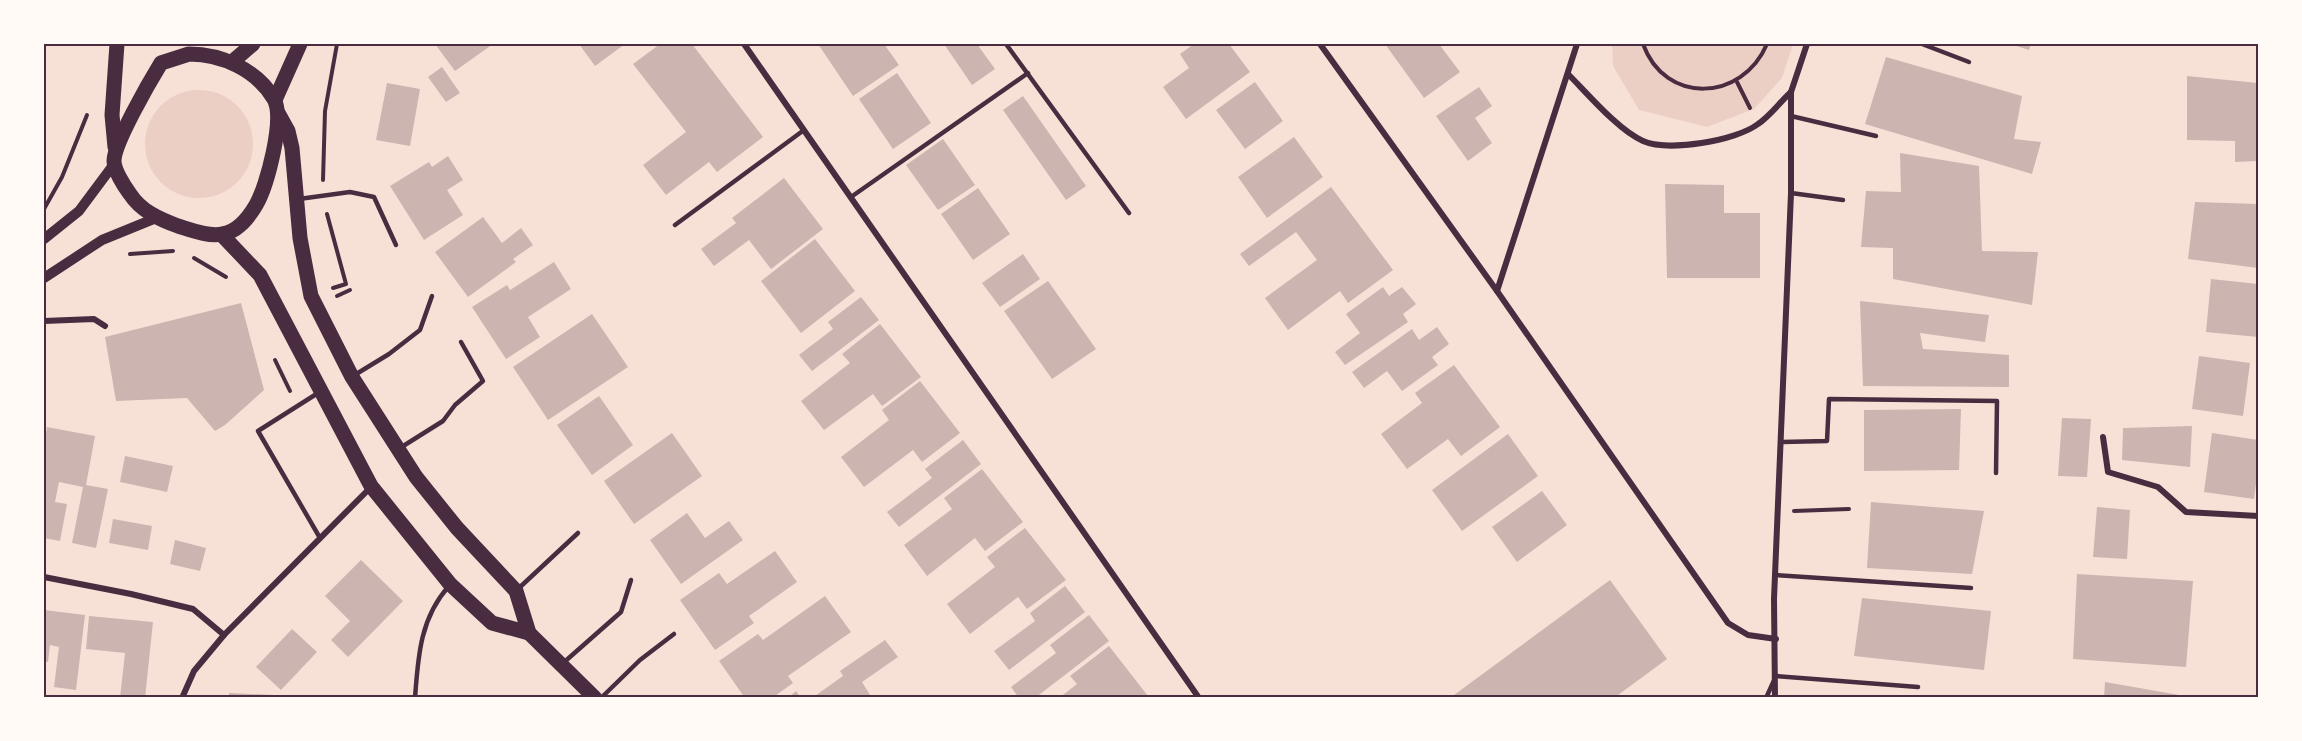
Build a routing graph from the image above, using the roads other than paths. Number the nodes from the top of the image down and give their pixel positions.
1 (117, 44) edge
2 (253, 44) edge
3 (300, 44) edge
4 (744, 44) edge
5 (1006, 44) edge
6 (1320, 44) edge
7 (1577, 44) edge
8 (1807, 44) edge
9 (1922, 44) edge
10 (185, 49) edge
11 (232, 62) junction
12 (1968, 62) dead end
13 (1028, 73) junction
14 (1568, 74) junction
15 (1791, 92) junction
16 (276, 107) junction
17 (1791, 116) junction
18 (804, 130) junction
19 (1875, 136) dead end
20 (116, 147) junction
21 (114, 164) junction
22 (1791, 192) junction
23 (851, 197) junction
24 (297, 199) junction
25 (1843, 200) dead end
26 (1129, 213) dead end
27 (156, 218) junction
28 (675, 225) dead end
29 (222, 235) junction
30 (44, 239) edge
31 (396, 245) dead end
32 (44, 278) edge
33 (1497, 291) junction
34 (432, 296) dead end
35 (44, 321) edge
36 (105, 326) dead end
37 (461, 342) dead end
38 (352, 377) junction
39 (320, 392) junction
40 (2103, 437) dead end
41 (1782, 442) junction
42 (397, 450) junction
43 (1996, 473) dead end
44 (371, 486) junction
45 (2259, 516) edge
46 (578, 533) dead end
47 (320, 538) junction
48 (1776, 575) junction
49 (44, 577) edge
50 (631, 580) dead end
51 (450, 585) junction
52 (1971, 588) dead end
53 (516, 591) junction
54 (529, 633) junction
55 (675, 634) dead end
56 (224, 635) junction
57 (1776, 639) junction
58 (560, 666) junction
59 (1776, 676) junction
60 (1918, 687) dead end
61 (182, 698) edge
62 (415, 698) edge
63 (595, 698) edge
64 (601, 698) edge
65 (1199, 698) edge
66 (1766, 698) edge
67 (1775, 698) edge

1 - 20 main road
2 - 11 main road
3 - 16 main road
4 - 18 street
5 - 13 lane
6 - 33 street
7 - 14 street
8 - 15 street
9 - 12 lane
10 - 11 main road
10 - 20 main road
11 - 16 main road
13 - 23 lane
13 - 26 lane
14 - 15 street
14 - 33 street
15 - 17 street
16 - 24 main road
16 - 29 main road
17 - 19 lane
17 - 22 street
18 - 23 street
18 - 28 lane
20 - 21 main road
21 - 27 main road
21 - 30 street
22 - 25 lane
22 - 41 street
23 - 65 street
24 - 31 lane
24 - 38 main road
27 - 29 main road
27 - 32 street
29 - 39 main road
33 - 57 street
34 - 38 lane
35 - 36 street
37 - 42 lane
38 - 42 main road
39 - 44 main road
39 - 47 lane
40 - 45 street
41 - 43 lane
41 - 48 street
42 - 53 main road
44 - 47 street
44 - 51 main road
46 - 53 lane
47 - 56 street
48 - 52 lane
48 - 57 street
49 - 56 street
50 - 58 lane
51 - 54 main road
51 - 62 lane
53 - 54 main road
54 - 58 main road
55 - 64 lane
56 - 61 street
57 - 59 street
58 - 63 main road
59 - 60 lane
59 - 66 lane
59 - 67 street

